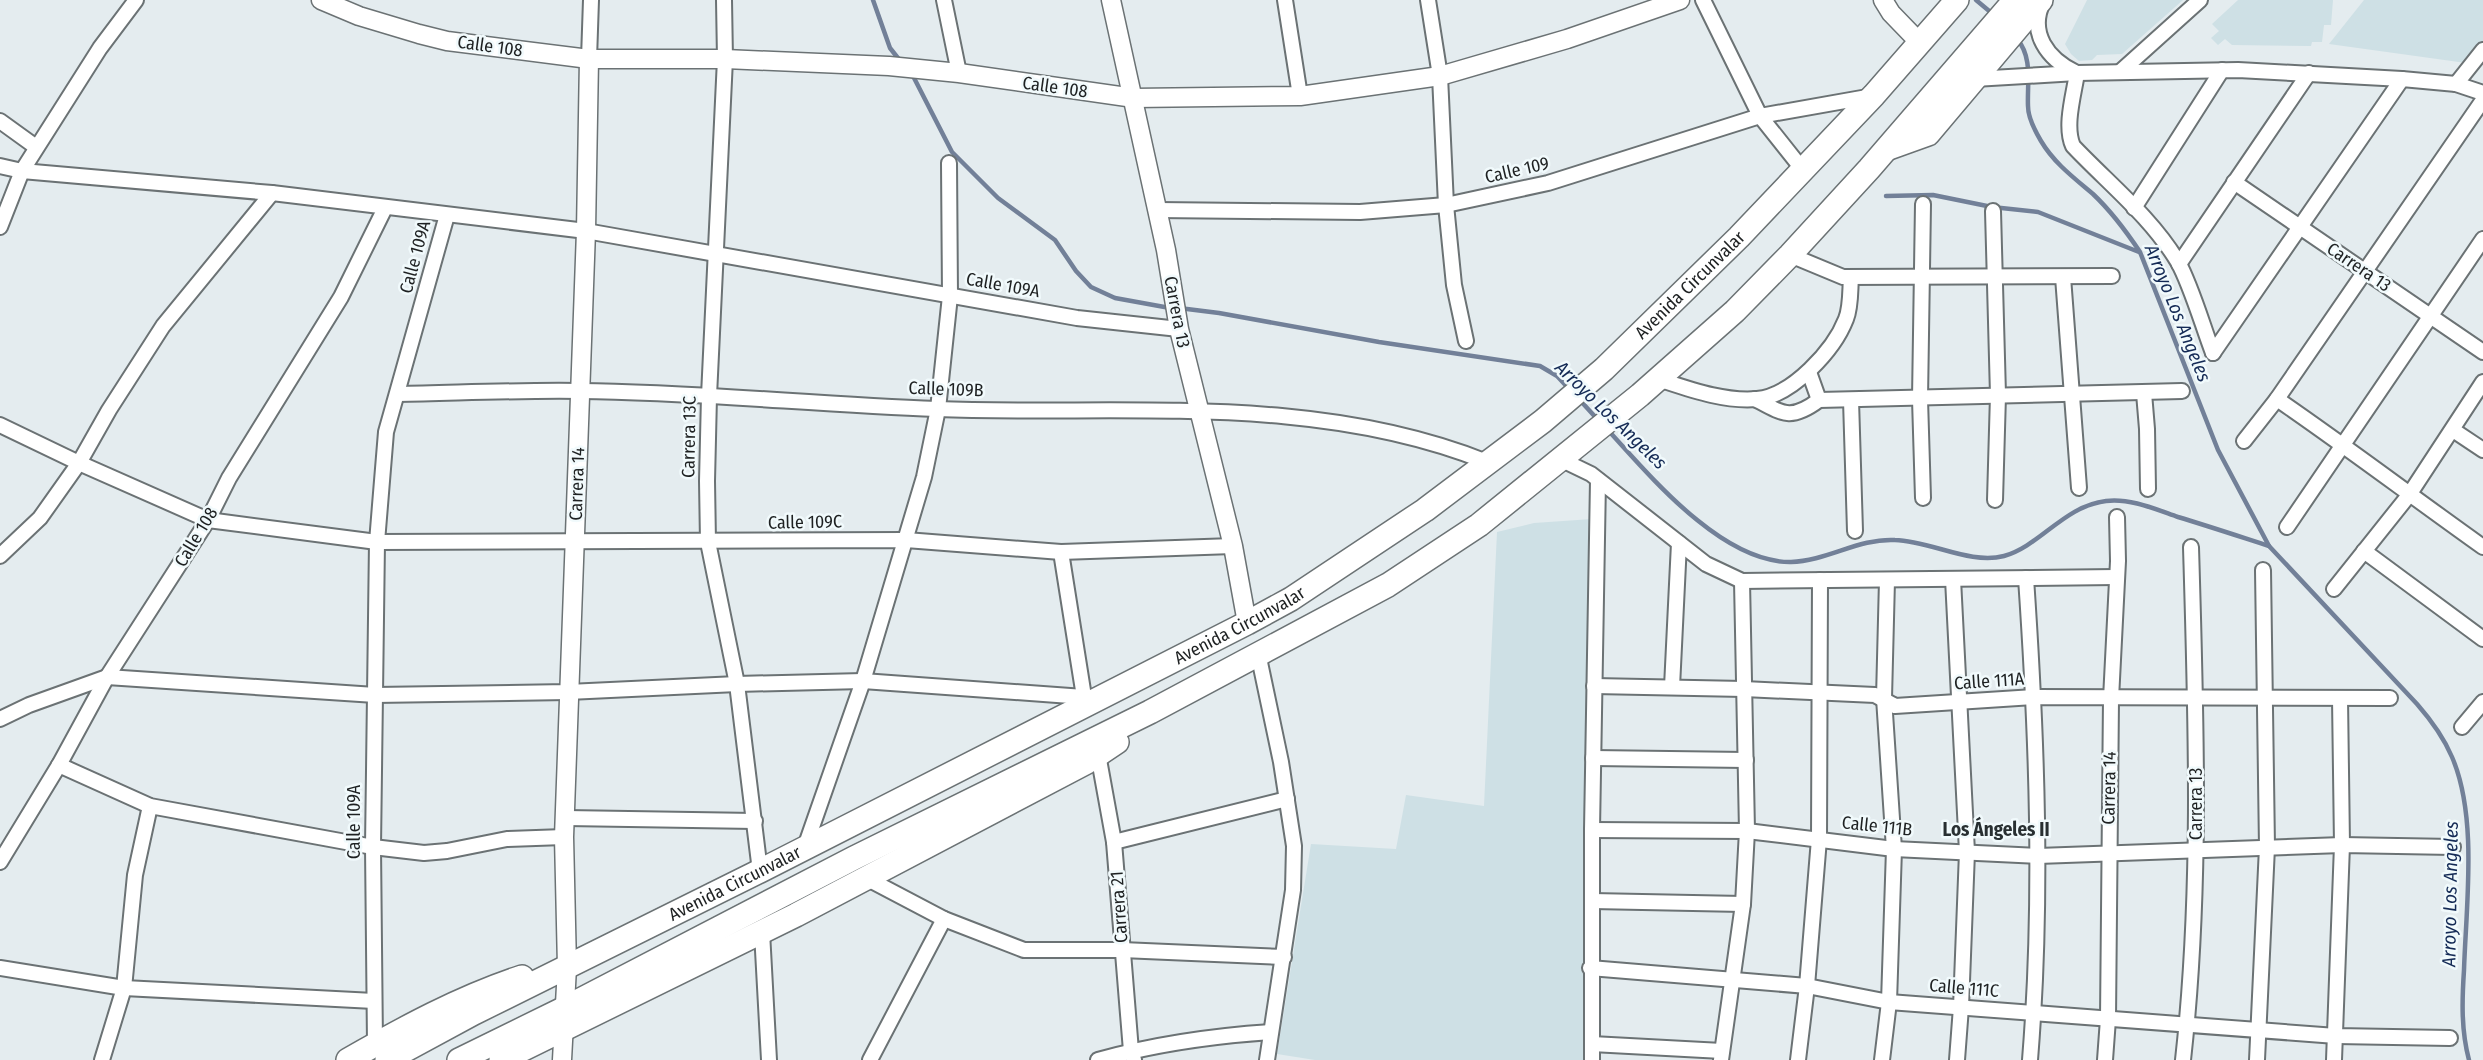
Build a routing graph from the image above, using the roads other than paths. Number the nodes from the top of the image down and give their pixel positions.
1 (136, 0) edge
2 (321, 0) edge
3 (591, 0) edge
4 (724, 0) edge
5 (944, 0) edge
6 (1111, 0) edge
7 (1284, 0) edge
8 (1428, 0) edge
9 (1680, 0) edge
10 (1703, 0) edge
11 (1883, 0) edge
12 (2043, 0) edge
13 (2200, 0) edge
14 (1951, 7) edge
15 (2016, 9) edge
16 (1920, 43) junction
17 (1987, 49) junction
18 (2483, 50) edge
19 (725, 59) junction
20 (589, 60) junction
21 (2222, 70) junction
22 (2120, 72) junction
23 (959, 73) junction
24 (2077, 73) junction
25 (2309, 73) junction
26 (1440, 76) junction
27 (1975, 79) junction
28 (2402, 79) junction
29 (2456, 85) junction
30 (2483, 93) edge
31 (1874, 95) junction
32 (1300, 96) junction
33 (1134, 98) junction
34 (2483, 100) edge
35 (1760, 116) junction
36 (0, 121) edge
37 (36, 147) junction
38 (1886, 149) junction
39 (949, 163) dead end
40 (0, 166) edge
41 (1803, 170) junction
42 (22, 171) junction
43 (2234, 182) junction
44 (272, 193) junction
45 (1923, 204) dead end
46 (1446, 205) junction
47 (385, 208) junction
48 (2134, 208) junction
49 (1157, 210) junction
50 (1993, 211) dead end
51 (447, 215) junction
52 (0, 227) edge
53 (2300, 227) junction
54 (586, 231) junction
55 (2483, 239) edge
56 (715, 253) junction
57 (1790, 255) junction
58 (2179, 264) junction
59 (2364, 271) junction
60 (1922, 275) junction
61 (1994, 276) junction
62 (2112, 276) dead end
63 (1851, 277) junction
64 (2063, 277) junction
65 (950, 296) junction
66 (2431, 316) junction
67 (1178, 324) junction
68 (1466, 341) dead end
69 (2483, 352) edge
70 (1809, 372) junction
71 (1658, 379) junction
72 (2483, 382) edge
73 (580, 391) junction
74 (2182, 391) dead end
75 (2144, 393) junction
76 (398, 394) junction
77 (1998, 395) junction
78 (709, 396) junction
79 (2071, 396) junction
80 (1755, 399) junction
81 (1920, 399) junction
82 (2277, 399) junction
83 (1819, 400) junction
84 (1851, 400) junction
85 (938, 409) junction
86 (1199, 410) junction
87 (0, 425) edge
88 (2453, 430) junction
89 (2244, 442) dead end
90 (2343, 444) junction
91 (2483, 450) edge
92 (1574, 451) junction
93 (1487, 462) junction
94 (79, 463) junction
95 (1595, 477) junction
96 (2079, 488) dead end
97 (2148, 489) dead end
98 (2409, 495) junction
99 (1923, 498) dead end
100 (1995, 500) dead end
101 (2117, 517) dead end
102 (208, 520) junction
103 (2287, 527) dead end
104 (1855, 531) dead end
105 (906, 540) junction
106 (377, 542) junction
107 (575, 542) junction
108 (708, 542) junction
109 (1679, 543) junction
110 (1233, 547) junction
111 (2190, 547) dead end
112 (2483, 547) edge
113 (2364, 551) junction
114 (1061, 552) junction
115 (0, 556) edge
116 (2263, 570) dead end
117 (2026, 578) junction
118 (2116, 578) junction
119 (1953, 579) junction
120 (1820, 580) junction
121 (1886, 580) junction
122 (1742, 581) junction
123 (2334, 589) dead end
124 (1247, 624) junction
125 (2483, 639) edge
126 (1258, 653) junction
127 (107, 677) junction
128 (863, 681) junction
129 (737, 684) junction
130 (1594, 687) junction
131 (1672, 687) junction
132 (1744, 689) junction
133 (568, 692) junction
134 (1818, 692) junction
135 (375, 695) junction
136 (1884, 698) junction
137 (2034, 698) junction
138 (2196, 698) junction
139 (2265, 698) junction
140 (2340, 698) junction
141 (2390, 698) dead end
142 (2111, 699) junction
143 (1085, 701) junction
144 (1961, 702) junction
145 (2483, 702) edge
146 (1150, 712) junction
147 (0, 719) edge
148 (2462, 727) dead end
149 (1098, 754) junction
150 (1593, 758) junction
151 (1746, 760) junction
152 (59, 765) junction
153 (1287, 799) junction
154 (150, 806) junction
155 (566, 818) junction
156 (755, 821) junction
157 (1592, 831) junction
158 (1747, 831) junction
159 (564, 837) junction
160 (1819, 839) junction
161 (1114, 842) junction
162 (2343, 845) junction
163 (2454, 846) dead end
164 (373, 847) junction
165 (804, 847) junction
166 (2267, 847) junction
167 (1894, 849) junction
168 (2196, 850) junction
169 (1967, 852) junction
170 (2108, 852) junction
171 (2, 855) edge
172 (2038, 856) junction
173 (760, 872) junction
174 (866, 878) junction
175 (1592, 901) junction
176 (1743, 904) junction
177 (944, 919) junction
178 (762, 932) junction
179 (1122, 950) junction
180 (1284, 957) junction
181 (566, 967) junction
182 (0, 968) edge
183 (1590, 968) junction
184 (1731, 979) junction
185 (1807, 986) junction
186 (124, 988) junction
187 (374, 1001) junction
188 (1889, 1002) junction
189 (1961, 1007) junction
190 (2034, 1014) junction
191 (563, 1019) junction
192 (2108, 1019) junction
193 (2187, 1026) junction
194 (1271, 1031) junction
195 (2260, 1031) junction
196 (2336, 1036) junction
197 (2450, 1038) dead end
198 (1591, 1044) junction
199 (381, 1052) edge
200 (1132, 1055) edge
201 (1721, 1056) edge
202 (102, 1060) edge
203 (348, 1060) edge
204 (459, 1060) edge
205 (501, 1060) edge
206 (562, 1060) edge
207 (769, 1060) edge
208 (870, 1060) edge
209 (1098, 1060) edge
210 (1267, 1060) edge
211 (1591, 1060) edge
212 (1798, 1060) edge
213 (1882, 1060) edge
214 (1957, 1060) edge
215 (2031, 1060) edge
216 (2105, 1060) edge
217 (2183, 1060) edge
218 (2257, 1060) edge
219 (2334, 1060) edge

1 - 37 street
2 - 20 street, Calle 108
3 - 20 street, Carrera 14
4 - 19 street, Carrera 13C
5 - 23 street
6 - 33 street, Carrera 13
7 - 32 street
8 - 26 street
9 - 26 street, Calle 108
10 - 35 street
11 - 16 street
12 - 15 highway, Avenida Circunvalar
12 - 24 street
13 - 22 street
14 - 16 highway, Avenida Circunvalar
15 - 17 highway, Avenida Circunvalar
16 - 31 highway, Avenida Circunvalar
17 - 27 highway
17 - 38 highway, Avenida Circunvalar
18 - 29 street
19 - 20 street, Calle 108
19 - 23 street, Calle 108
19 - 56 street, Carrera 13C
20 - 54 street, Carrera 14
21 - 22 street
21 - 25 street
21 - 48 street
22 - 24 street
23 - 33 street, Calle 108
24 - 27 street
24 - 48 street
25 - 28 street
25 - 43 street
26 - 32 street, Calle 108
26 - 46 street
27 - 38 highway
28 - 29 street
28 - 53 street
29 - 30 street
31 - 35 street, Calle 109
31 - 41 highway, Avenida Circunvalar
32 - 33 street, Calle 108
33 - 49 street, Carrera 13
34 - 59 street
35 - 41 street
35 - 46 street, Calle 109
36 - 37 street
37 - 42 street
38 - 57 highway, Avenida Circunvalar
39 - 65 street
40 - 42 street
41 - 93 highway, Avenida Circunvalar
42 - 44 street
42 - 52 street
43 - 53 street, Carrera 13
43 - 58 street
44 - 47 street
44 - 94 street
45 - 60 street
46 - 49 street, Calle 109
46 - 68 street
47 - 51 street
47 - 102 street, Calle 108
48 - 58 street
49 - 67 street, Carrera 13
50 - 61 street
51 - 54 street, Calle 109A
51 - 76 street, Calle 109A
53 - 58 street
53 - 59 street, Carrera 13
54 - 56 street, Calle 109A
54 - 73 street, Carrera 14
55 - 66 street
56 - 65 street, Calle 109A
56 - 78 street, Carrera 13C
57 - 63 street
57 - 71 highway, Avenida Circunvalar
59 - 66 street, Carrera 13
59 - 82 street
60 - 61 street
60 - 63 street
60 - 81 street
61 - 64 street
61 - 77 street
62 - 64 street
63 - 70 street
64 - 79 street
65 - 67 street, Calle 109A
65 - 85 street
66 - 69 street, Carrera 13
66 - 90 street
67 - 86 street, Carrera 13
70 - 80 street
70 - 83 street
71 - 80 street
71 - 92 highway, Avenida Circunvalar
72 - 88 street
73 - 76 street, Calle 109B
73 - 78 street, Calle 109B
73 - 107 street, Carrera 14
74 - 75 street
75 - 79 street
75 - 97 street
76 - 106 street, Calle 109A
77 - 79 street
77 - 81 street
77 - 100 street
78 - 85 street, Calle 109B
78 - 108 street, Carrera 13C
79 - 96 street
80 - 83 street
81 - 84 street
81 - 99 street
82 - 89 street
82 - 90 street
83 - 84 street
84 - 104 street
85 - 86 street, Calle 109B
85 - 105 street
86 - 93 street, Calle 109B
86 - 110 street, Carrera 13
87 - 94 street, Calle 109C
88 - 91 street
88 - 98 street
90 - 98 street
90 - 103 street
92 - 95 street
92 - 95 street
92 - 126 highway, Avenida Circunvalar
93 - 124 highway, Avenida Circunvalar
94 - 102 street, Calle 109C
94 - 115 street
95 - 109 street
95 - 130 street
98 - 112 street
98 - 113 street
101 - 118 street, Carrera 14
102 - 106 street, Calle 109C
102 - 127 street, Calle 108
105 - 108 street, Calle 109C
105 - 114 street, Calle 109C
105 - 128 street
106 - 107 street, Calle 109C
106 - 135 street, Calle 109A
107 - 108 street, Calle 109C
107 - 133 street, Carrera 14
108 - 129 street, Carrera 13C
109 - 122 street
109 - 131 street
110 - 114 street, Calle 109C
110 - 124 street, Carrera 13
111 - 138 street, Carrera 13
113 - 123 street
113 - 125 street
114 - 143 street
116 - 139 street
117 - 118 street
117 - 119 street
117 - 137 street
118 - 142 street, Carrera 14
119 - 121 street
119 - 144 street
120 - 121 street
120 - 122 street
120 - 134 street
121 - 136 street
122 - 132 street
124 - 143 highway, Avenida Circunvalar
126 - 146 highway, Avenida Circunvalar
126 - 153 street
127 - 135 street
127 - 147 street
127 - 152 street, Calle 108
128 - 129 street
128 - 143 street
128 - 165 street
129 - 133 street
129 - 156 street, Carrera 13C
130 - 131 street, Calle 111A
130 - 150 street
131 - 132 street, Calle 111A
132 - 134 street, Calle 111A
132 - 151 street
133 - 135 street
133 - 155 street, Carrera 14
134 - 136 street, Calle 111A
134 - 160 street
135 - 164 street, Calle 109A
136 - 144 street, Calle 111A
136 - 167 street
137 - 142 street, Calle 111A
137 - 144 street, Calle 111A
137 - 172 street
138 - 139 street, Calle 111A
138 - 142 street, Calle 111A
138 - 168 street, Carrera 13
139 - 140 street, Calle 111A
139 - 166 street
140 - 141 street, Calle 111A
140 - 162 street
142 - 170 street, Carrera 14
143 - 165 highway, Avenida Circunvalar
144 - 169 street
145 - 148 street
146 - 149 highway
146 - 191 highway, Avenida Circunvalar
149 - 161 street, Carrera 21
149 - 174 highway
150 - 151 street
150 - 157 street
151 - 158 street
152 - 154 street
152 - 171 street, Calle 108
153 - 161 street
153 - 180 street
154 - 164 street
154 - 186 street
155 - 156 street
155 - 159 street, Carrera 14
156 - 173 street, Carrera 13C
157 - 158 street, Calle 111B
157 - 175 street
158 - 160 street, Calle 111B
158 - 176 street
159 - 164 street
159 - 181 street, Carrera 14
160 - 167 street, Calle 111B
160 - 185 street
161 - 179 street, Carrera 21
162 - 163 street, Calle 111B
162 - 166 street, Calle 111B
162 - 196 street
164 - 187 street, Calle 109A
165 - 173 highway, Avenida Circunvalar
166 - 168 street, Calle 111B
166 - 195 street
167 - 169 street, Calle 111B
167 - 188 street
168 - 170 street, Calle 111B
168 - 193 street, Carrera 13
169 - 172 street, Calle 111B
169 - 189 street
170 - 172 street, Calle 111B
170 - 192 street, Carrera 14
172 - 190 street
173 - 181 highway, Avenida Circunvalar
174 - 177 street
174 - 178 highway
175 - 176 street
175 - 183 street
176 - 184 street
177 - 179 street
177 - 208 street
178 - 191 highway
178 - 207 street
179 - 180 street
179 - 200 street, Carrera 21
180 - 194 street
181 - 191 street, Carrera 14
181 - 199 highway, Avenida Circunvalar
182 - 186 street
183 - 184 street, Calle 111C
183 - 198 street
184 - 185 street, Calle 111C
184 - 201 street
185 - 188 street, Calle 111C
185 - 212 street
186 - 187 street
186 - 202 street
187 - 199 street, Calle 109A
188 - 189 street, Calle 111C
188 - 213 street
189 - 190 street, Calle 111C
189 - 214 street
190 - 192 street, Calle 111C
190 - 215 street
191 - 204 highway, Avenida Circunvalar
191 - 205 highway
191 - 206 street, Carrera 14
192 - 193 street, Calle 111C
192 - 216 street, Carrera 14
193 - 195 street, Calle 111C
193 - 217 street, Carrera 13
194 - 200 street
194 - 210 street
195 - 196 street, Calle 111C
195 - 218 street
196 - 197 street, Calle 111C
196 - 219 street
198 - 201 street
198 - 211 street
199 - 203 highway, Avenida Circunvalar
200 - 209 street

